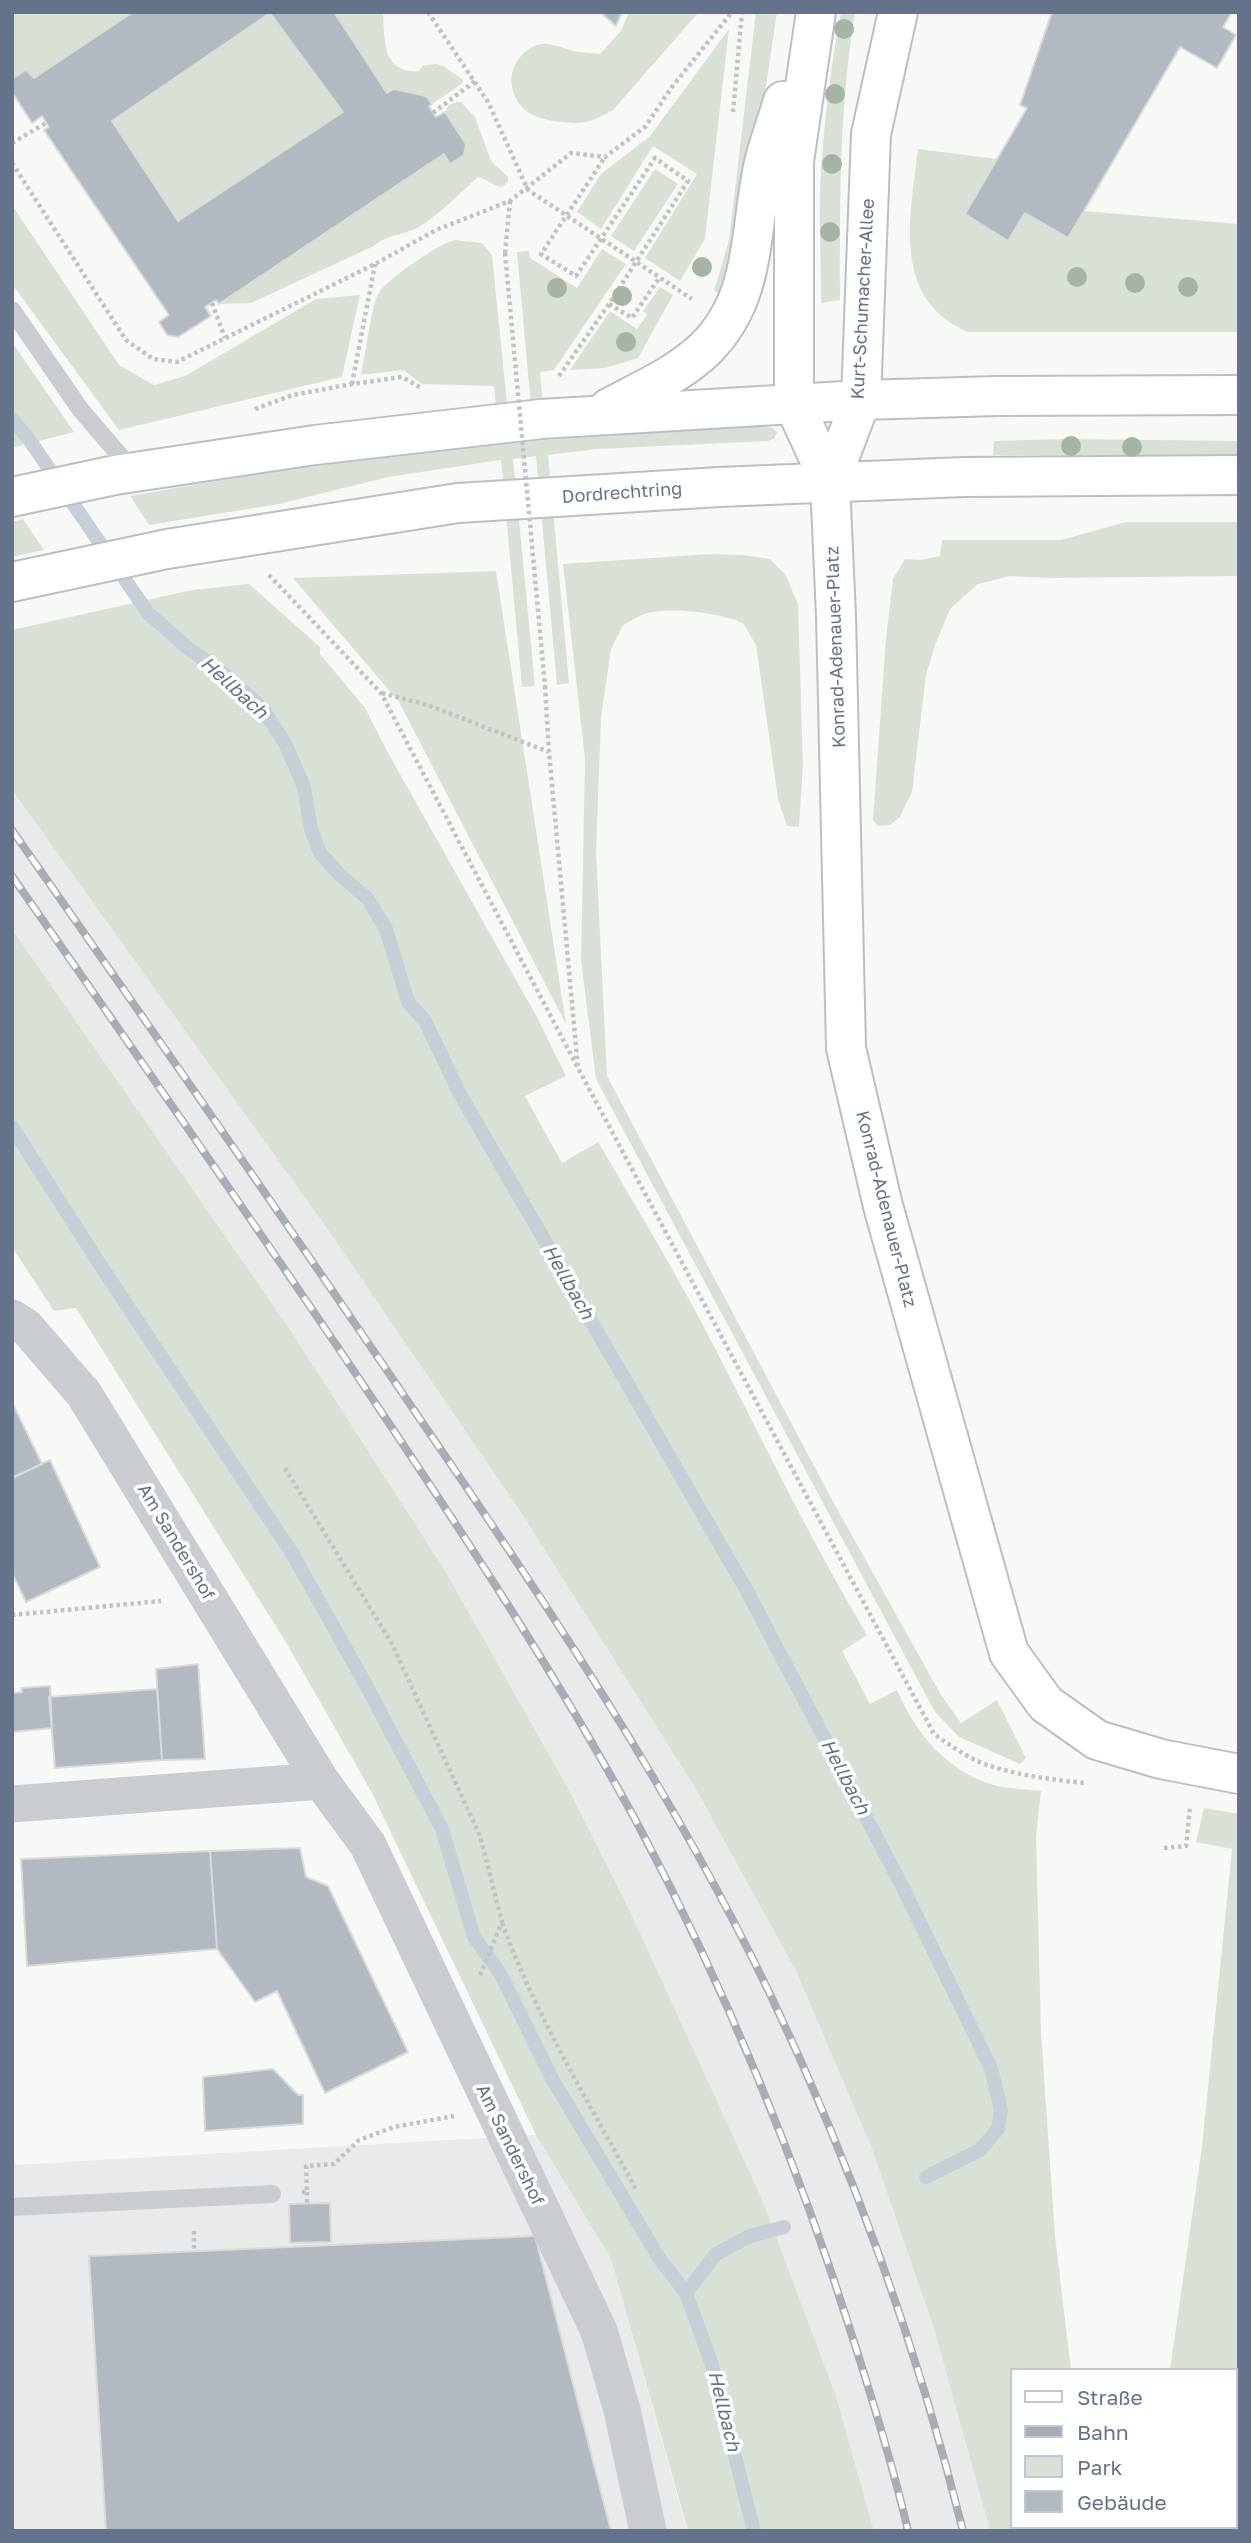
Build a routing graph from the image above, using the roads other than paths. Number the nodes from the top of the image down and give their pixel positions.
1 (813, 12) edge
2 (898, 12) edge
3 (12, 310) edge
4 (1239, 395) edge
5 (860, 400) junction
6 (794, 404) junction
7 (598, 414) junction
8 (125, 474) junction
9 (1239, 475) edge
10 (830, 482) junction
11 (12, 497) edge
12 (12, 582) edge
13 (12, 1318) edge
14 (1239, 1774) edge
15 (321, 1781) junction
16 (12, 1804) edge
17 (272, 2194) road end
18 (12, 2207) edge
19 (648, 2531) edge

1 - 6 main road
1 - 7 main road
2 - 5 main road, Kurt-Schumacher-Allee
3 - 8 lane
4 - 5 main road
5 - 6 main road
5 - 10 main road, Kurt-Schumacher-Allee
6 - 7 main road
6 - 10 main road
7 - 8 main road
8 - 11 main road
9 - 10 main road, Dordrechtring
10 - 12 main road, Dordrechtring
10 - 14 main road, Konrad-Adenauer-Platz
13 - 15 street, Am Sandershof
15 - 16 street
15 - 19 street, Am Sandershof
17 - 18 lane

